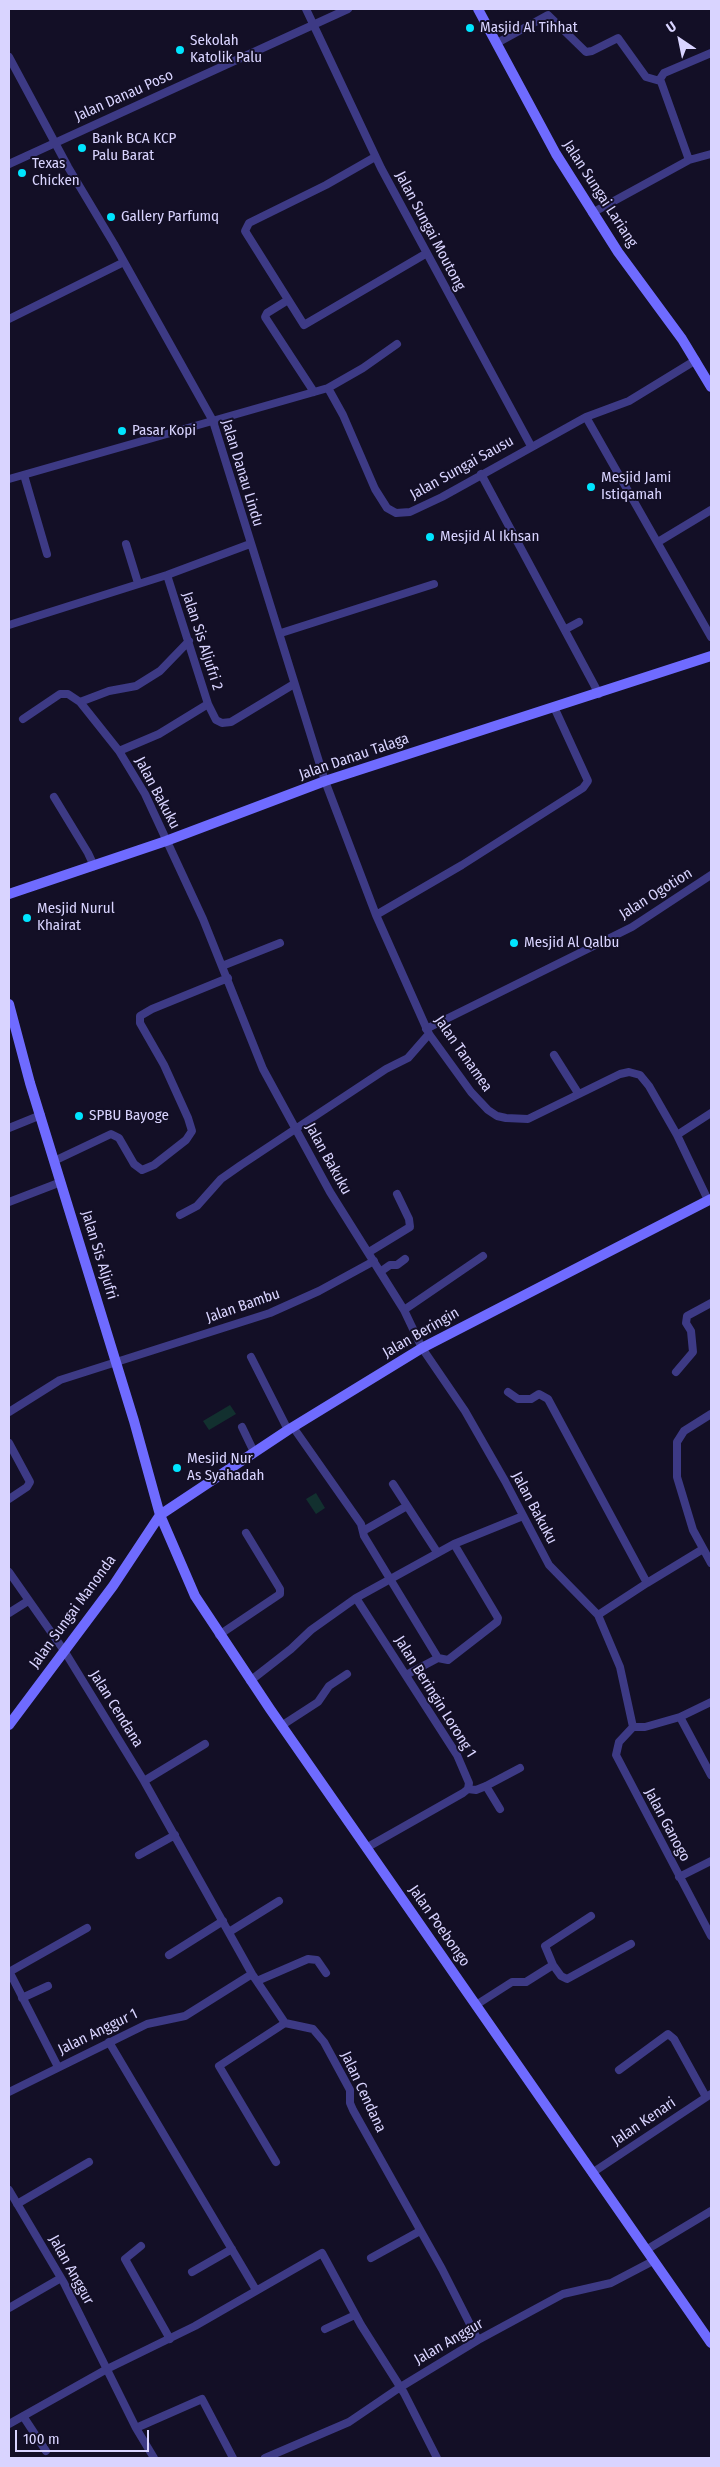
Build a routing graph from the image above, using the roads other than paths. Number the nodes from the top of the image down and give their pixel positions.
1 (306, 9) edge
2 (348, 9) edge
3 (478, 9) edge
4 (313, 25) junction
5 (497, 43) junction
6 (711, 53) edge
7 (9, 57) edge
8 (660, 81) junction
9 (55, 142) junction
10 (711, 154) edge
11 (375, 158) junction
12 (689, 160) junction
13 (9, 164) edge
14 (592, 213) junction
15 (427, 253) junction
16 (124, 262) junction
17 (288, 300) junction
18 (9, 319) edge
19 (397, 344) dead end
20 (696, 360) junction
21 (711, 386) edge
22 (328, 388) junction
23 (314, 392) junction
24 (586, 417) junction
25 (213, 421) junction
26 (531, 446) junction
27 (481, 474) junction
28 (24, 475) junction
29 (9, 479) edge
30 (711, 510) edge
31 (658, 542) junction
32 (126, 544) dead end
33 (250, 544) junction
34 (47, 554) dead end
35 (167, 575) junction
36 (138, 583) junction
37 (434, 584) dead end
38 (579, 622) dead end
39 (9, 625) edge
40 (566, 629) junction
41 (281, 633) junction
42 (711, 637) edge
43 (189, 641) junction
44 (711, 656) edge
45 (294, 684) junction
46 (599, 694) junction
47 (80, 702) junction
48 (208, 704) junction
49 (554, 708) junction
50 (23, 719) dead end
51 (119, 751) junction
52 (325, 781) junction
53 (54, 797) dead end
54 (166, 840) junction
55 (94, 866) junction
56 (711, 875) edge
57 (9, 894) edge
58 (376, 915) junction
59 (280, 943) dead end
60 (222, 966) junction
61 (228, 978) junction
62 (9, 1004) edge
63 (428, 1031) junction
64 (554, 1055) dead end
65 (578, 1093) junction
66 (711, 1113) edge
67 (41, 1115) junction
68 (9, 1128) edge
69 (296, 1130) junction
70 (677, 1135) junction
71 (54, 1161) junction
72 (61, 1182) junction
73 (397, 1194) dead end
74 (710, 1200) edge
75 (9, 1202) edge
76 (180, 1215) dead end
77 (368, 1252) junction
78 (483, 1256) dead end
79 (405, 1259) dead end
80 (374, 1261) junction
81 (380, 1272) junction
82 (711, 1303) edge
83 (404, 1310) junction
84 (422, 1348) junction
85 (251, 1357) dead end
86 (116, 1363) junction
87 (676, 1372) dead end
88 (508, 1392) dead end
89 (9, 1412) edge
90 (711, 1414) edge
91 (242, 1427) dead end
92 (290, 1429) junction
93 (9, 1443) edge
94 (254, 1452) junction
95 (393, 1484) dead end
96 (9, 1499) edge
97 (406, 1506) junction
98 (160, 1515) junction
99 (523, 1516) junction
100 (363, 1530) junction
101 (246, 1533) dead end
102 (454, 1544) junction
103 (703, 1549) junction
104 (437, 1552) junction
105 (711, 1562) edge
106 (9, 1572) edge
107 (390, 1580) junction
108 (647, 1583) junction
109 (356, 1598) junction
110 (28, 1601) junction
111 (9, 1613) edge
112 (598, 1615) junction
113 (219, 1635) junction
114 (65, 1652) junction
115 (438, 1658) junction
116 (347, 1674) dead end
117 (406, 1675) junction
118 (250, 1681) junction
119 (711, 1702) edge
120 (680, 1717) junction
121 (9, 1725) edge
122 (281, 1726) junction
123 (632, 1728) junction
124 (205, 1744) dead end
125 (520, 1768) dead end
126 (711, 1775) edge
127 (144, 1781) junction
128 (486, 1786) junction
129 (468, 1789) junction
130 (500, 1809) dead end
131 (175, 1835) junction
132 (366, 1848) junction
133 (139, 1855) dead end
134 (711, 1861) edge
135 (679, 1877) junction
136 (279, 1900) dead end
137 (591, 1916) dead end
138 (223, 1921) junction
139 (87, 1928) dead end
140 (230, 1932) junction
141 (711, 1936) edge
142 (631, 1944) dead end
143 (169, 1955) dead end
144 (553, 1965) junction
145 (9, 1972) edge
146 (326, 1973) dead end
147 (252, 1974) junction
148 (257, 1981) junction
149 (48, 1986) dead end
150 (22, 1998) junction
151 (476, 2005) junction
152 (285, 2023) junction
153 (109, 2042) junction
154 (58, 2067) junction
155 (619, 2070) dead end
156 (9, 2092) edge
157 (709, 2096) edge
158 (90, 2162) dead end
159 (276, 2162) dead end
160 (592, 2173) junction
161 (9, 2190) edge
162 (17, 2204) junction
163 (711, 2212) edge
164 (420, 2230) junction
165 (141, 2246) dead end
166 (232, 2249) junction
167 (646, 2250) junction
168 (371, 2258) dead end
169 (654, 2261) junction
170 (192, 2272) dead end
171 (61, 2278) junction
172 (256, 2290) junction
173 (9, 2308) edge
174 (356, 2315) junction
175 (325, 2329) dead end
176 (170, 2339) junction
177 (478, 2340) junction
178 (711, 2344) edge
179 (107, 2368) junction
180 (399, 2388) junction
181 (22, 2416) junction
182 (9, 2424) edge
183 (136, 2428) junction
184 (46, 2451) dead end
185 (270, 2457) edge
186 (154, 2458) edge
187 (233, 2458) edge
188 (436, 2458) edge

1 - 4 street, Jalan Sungai Moutong
2 - 4 street, Jalan Danau Poso
3 - 5 street, Jalan Sungai Lariang
4 - 9 street, Jalan Danau Poso
4 - 11 street, Jalan Sungai Moutong
5 - 8 street
5 - 14 street, Jalan Sungai Lariang
6 - 8 street
7 - 9 street, Jalan Danau Lindu
8 - 12 street
9 - 13 street, Jalan Danau Poso
9 - 16 street, Jalan Danau Lindu
10 - 12 street
11 - 15 street, Jalan Sungai Moutong
11 - 17 street
12 - 14 street
14 - 20 street, Jalan Sungai Lariang
15 - 17 street
15 - 26 street, Jalan Sungai Moutong
16 - 18 street
16 - 25 street, Jalan Danau Lindu
17 - 23 street
19 - 22 street
20 - 21 street, Jalan Sungai Lariang
20 - 24 street, Jalan Sungai Sausu
22 - 23 street
22 - 27 street, Jalan Sungai Sausu
23 - 25 street
24 - 26 street, Jalan Sungai Sausu
24 - 31 street
25 - 28 street
25 - 33 street, Jalan Danau Lindu
26 - 27 street, Jalan Sungai Sausu
27 - 40 street
28 - 29 street
28 - 34 street
30 - 31 street
31 - 42 street
32 - 36 street
33 - 35 street, Jalan Sis Aljufri 2
33 - 41 street, Jalan Danau Lindu
35 - 36 street, Jalan Sis Aljufri 2
35 - 43 street, Jalan Sis Aljufri 2
36 - 39 street, Jalan Sis Aljufri 2
37 - 41 street
38 - 40 street
40 - 46 street
41 - 45 street, Jalan Danau Lindu
43 - 47 street
43 - 48 street, Jalan Sis Aljufri 2
44 - 46 street, Jalan Danau Talaga
45 - 48 street
45 - 52 street, Jalan Danau Lindu
46 - 49 street, Jalan Danau Talaga
47 - 50 street
47 - 51 street, Jalan Bakuku
48 - 51 street, Jalan Sis Aljufri 2
49 - 52 street, Jalan Danau Talaga
49 - 58 street
51 - 54 street, Jalan Bakuku
52 - 54 street, Jalan Danau Talaga
52 - 58 street, Jalan Tanamea
53 - 55 street
54 - 55 street, Jalan Danau Talaga
54 - 60 street, Jalan Bakuku
55 - 57 street, Jalan Danau Talaga
56 - 63 street, Jalan Ogotion
58 - 63 street, Jalan Tanamea
59 - 60 street
60 - 61 street, Jalan Bakuku
61 - 69 street, Jalan Bakuku
61 - 71 street
62 - 67 street, Jalan Sis Aljufri
63 - 65 street, Jalan Tanamea
63 - 69 street
64 - 65 street
65 - 70 street, Jalan Tanamea
66 - 70 street
67 - 68 street
67 - 71 street, Jalan Sis Aljufri
69 - 76 street
69 - 77 street, Jalan Bakuku
70 - 74 street, Jalan Tanamea
71 - 72 street, Jalan Sis Aljufri
72 - 75 street
72 - 86 street, Jalan Sis Aljufri
73 - 77 street
74 - 84 street, Jalan Beringin
77 - 80 street, Jalan Bakuku
78 - 83 street
79 - 81 street
80 - 81 street, Jalan Bakuku
80 - 86 street, Jalan Bambu
81 - 83 street, Jalan Bakuku
82 - 87 street
83 - 84 street, Jalan Bakuku
84 - 92 street, Jalan Beringin
84 - 99 street, Jalan Bakuku
85 - 92 street
86 - 89 street, Jalan Bambu
86 - 98 street, Jalan Sis Aljufri
88 - 108 street
90 - 103 street
91 - 94 street
92 - 94 street, Jalan Beringin
92 - 100 street
93 - 96 street
94 - 98 street, Jalan Beringin
95 - 97 street
97 - 100 street
97 - 104 street
98 - 113 street, Jalan Poebongo
98 - 114 street, Jalan Sungai Manonda
99 - 102 street
99 - 112 street, Jalan Bakuku
100 - 107 street
101 - 113 street
102 - 104 street
102 - 115 street
103 - 105 street
103 - 108 street
104 - 107 street
106 - 110 street, Jalan Cendana
107 - 109 street
107 - 115 street
108 - 112 street
109 - 117 street, Jalan Beringin Lorong 1
109 - 118 street
110 - 111 street
110 - 114 street, Jalan Cendana
112 - 123 street, Jalan Bakuku
113 - 118 street, Jalan Poebongo
114 - 121 street, Jalan Sungai Manonda
114 - 127 street, Jalan Cendana
115 - 117 street
116 - 122 street
117 - 129 street, Jalan Beringin Lorong 1
118 - 122 street, Jalan Poebongo
119 - 120 street
120 - 123 street
120 - 126 street
122 - 132 street, Jalan Poebongo
123 - 135 street, Jalan Ganogo
124 - 127 street
125 - 128 street
127 - 131 street, Jalan Cendana
128 - 129 street
128 - 130 street
129 - 132 street
131 - 133 street
131 - 138 street, Jalan Cendana
132 - 151 street, Jalan Poebongo
134 - 135 street
135 - 141 street, Jalan Ganogo
136 - 140 street
137 - 144 street
138 - 140 street, Jalan Cendana
138 - 143 street
139 - 145 street
140 - 147 street, Jalan Cendana
142 - 144 street
144 - 151 street
145 - 150 street
146 - 148 street
147 - 148 street, Jalan Cendana
147 - 153 street, Jalan Anggur 1
148 - 152 street, Jalan Cendana
149 - 150 street
150 - 154 street
151 - 160 street, Jalan Poebongo
152 - 159 street
152 - 164 street, Jalan Cendana
153 - 154 street, Jalan Anggur 1
153 - 166 street
154 - 156 street, Jalan Anggur 1
155 - 157 street
157 - 160 street, Jalan Kenari
158 - 162 street
160 - 167 street, Jalan Poebongo
161 - 162 street, Jalan Anggur
162 - 171 street, Jalan Anggur
163 - 167 street
164 - 168 street
164 - 177 street, Jalan Cendana
165 - 176 street
166 - 170 street
166 - 172 street
167 - 169 street, Jalan Poebongo
169 - 177 street, Jalan Anggur
169 - 178 street, Jalan Poebongo
171 - 173 street
171 - 179 street, Jalan Anggur
172 - 174 street
172 - 176 street
174 - 175 street
174 - 180 street
176 - 179 street
177 - 180 street, Jalan Anggur
179 - 181 street
179 - 183 street, Jalan Anggur
180 - 185 street, Jalan Anggur
180 - 188 street
181 - 182 street
181 - 184 street
183 - 186 street, Jalan Anggur
183 - 187 street

